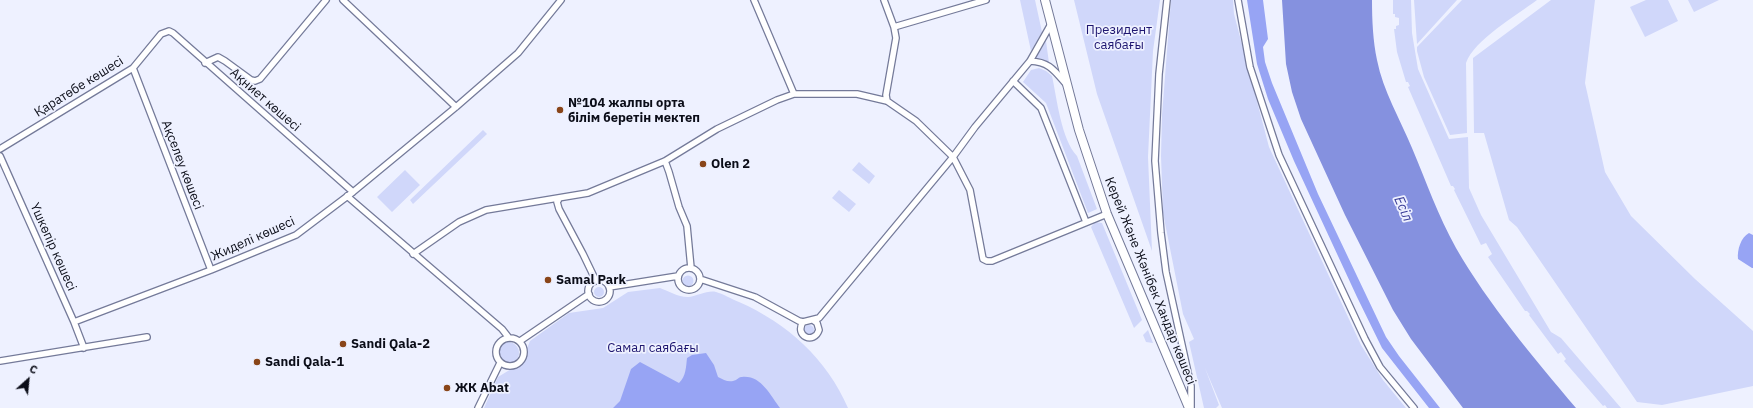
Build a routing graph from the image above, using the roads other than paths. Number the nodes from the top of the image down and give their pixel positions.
1 (326, 0) edge
2 (343, 0) edge
3 (561, 0) edge
4 (754, 0) edge
5 (884, 0) edge
6 (986, 0) edge
7 (1046, 0) edge
8 (1167, 0) edge
9 (1238, 0) edge
10 (1052, 24) junction
11 (894, 27) junction
12 (161, 34) joint
13 (1030, 61) junction
14 (205, 63) junction
15 (133, 68) junction
16 (1013, 81) junction
17 (1067, 86) junction
18 (794, 94) junction
19 (888, 101) junction
20 (456, 107) junction
21 (0, 149) edge
22 (0, 156) edge
23 (953, 157) junction
24 (665, 161) junction
25 (353, 192) junction
26 (347, 196) junction
27 (559, 199) junction
28 (1107, 214) junction
29 (1086, 222) junction
30 (413, 254) junction
31 (691, 268) junction
32 (211, 270) junction
33 (678, 276) junction
34 (700, 279) junction
35 (596, 281) junction
36 (609, 287) junction
37 (589, 294) junction
38 (813, 320) junction
39 (74, 322) junction
40 (803, 322) junction
41 (147, 337) dead end
42 (509, 338) junction
43 (520, 341) junction
44 (84, 348) junction
45 (0, 361) edge
46 (500, 363) junction
47 (478, 408) edge
48 (1190, 408) edge
49 (1414, 408) edge

1 - 14 street
2 - 20 street
3 - 20 street, Жиделі көшесі
4 - 18 street
5 - 11 street
6 - 11 street
7 - 10 main road, Керей Және Жәнібек Хандар көшесі
8 - 48 street
9 - 49 street
10 - 13 street
10 - 17 main road, Керей Және Жәнібек Хандар көшесі
11 - 19 street
12 - 14 street, Ақниет көшесі
12 - 15 street, Қаратөбе көшесі
13 - 16 street
13 - 17 street
14 - 25 street, Ақниет көшесі
15 - 21 street, Қаратөбе көшесі
15 - 32 street, Ақселеу көшесі
16 - 23 street
16 - 29 street
17 - 28 main road, Керей Және Жәнібек Хандар көшесі
18 - 19 street
18 - 24 street
19 - 23 street
20 - 25 street, Жиделі көшесі
22 - 39 street, Үшкөпір көшесі
23 - 29 street
23 - 38 street
24 - 27 street
24 - 31 street
25 - 26 street, Жиделі көшесі
26 - 30 street
26 - 32 street, Жиделі көшесі
27 - 30 street
27 - 35 street
28 - 29 street
28 - 48 main road, Керей Және Жәнібек Хандар көшесі
30 - 42 street
31 - 33 street
31 - 34 street
32 - 39 street, Жиделі көшесі
33 - 34 street
33 - 36 street
34 - 40 street
35 - 36 street
35 - 37 street
36 - 37 street
37 - 43 street
38 - 40 street
38 - 40 street
39 - 44 street, Үшкөпір көшесі
41 - 44 street
42 - 43 street
42 - 46 street
43 - 46 street
44 - 45 street
46 - 47 street

